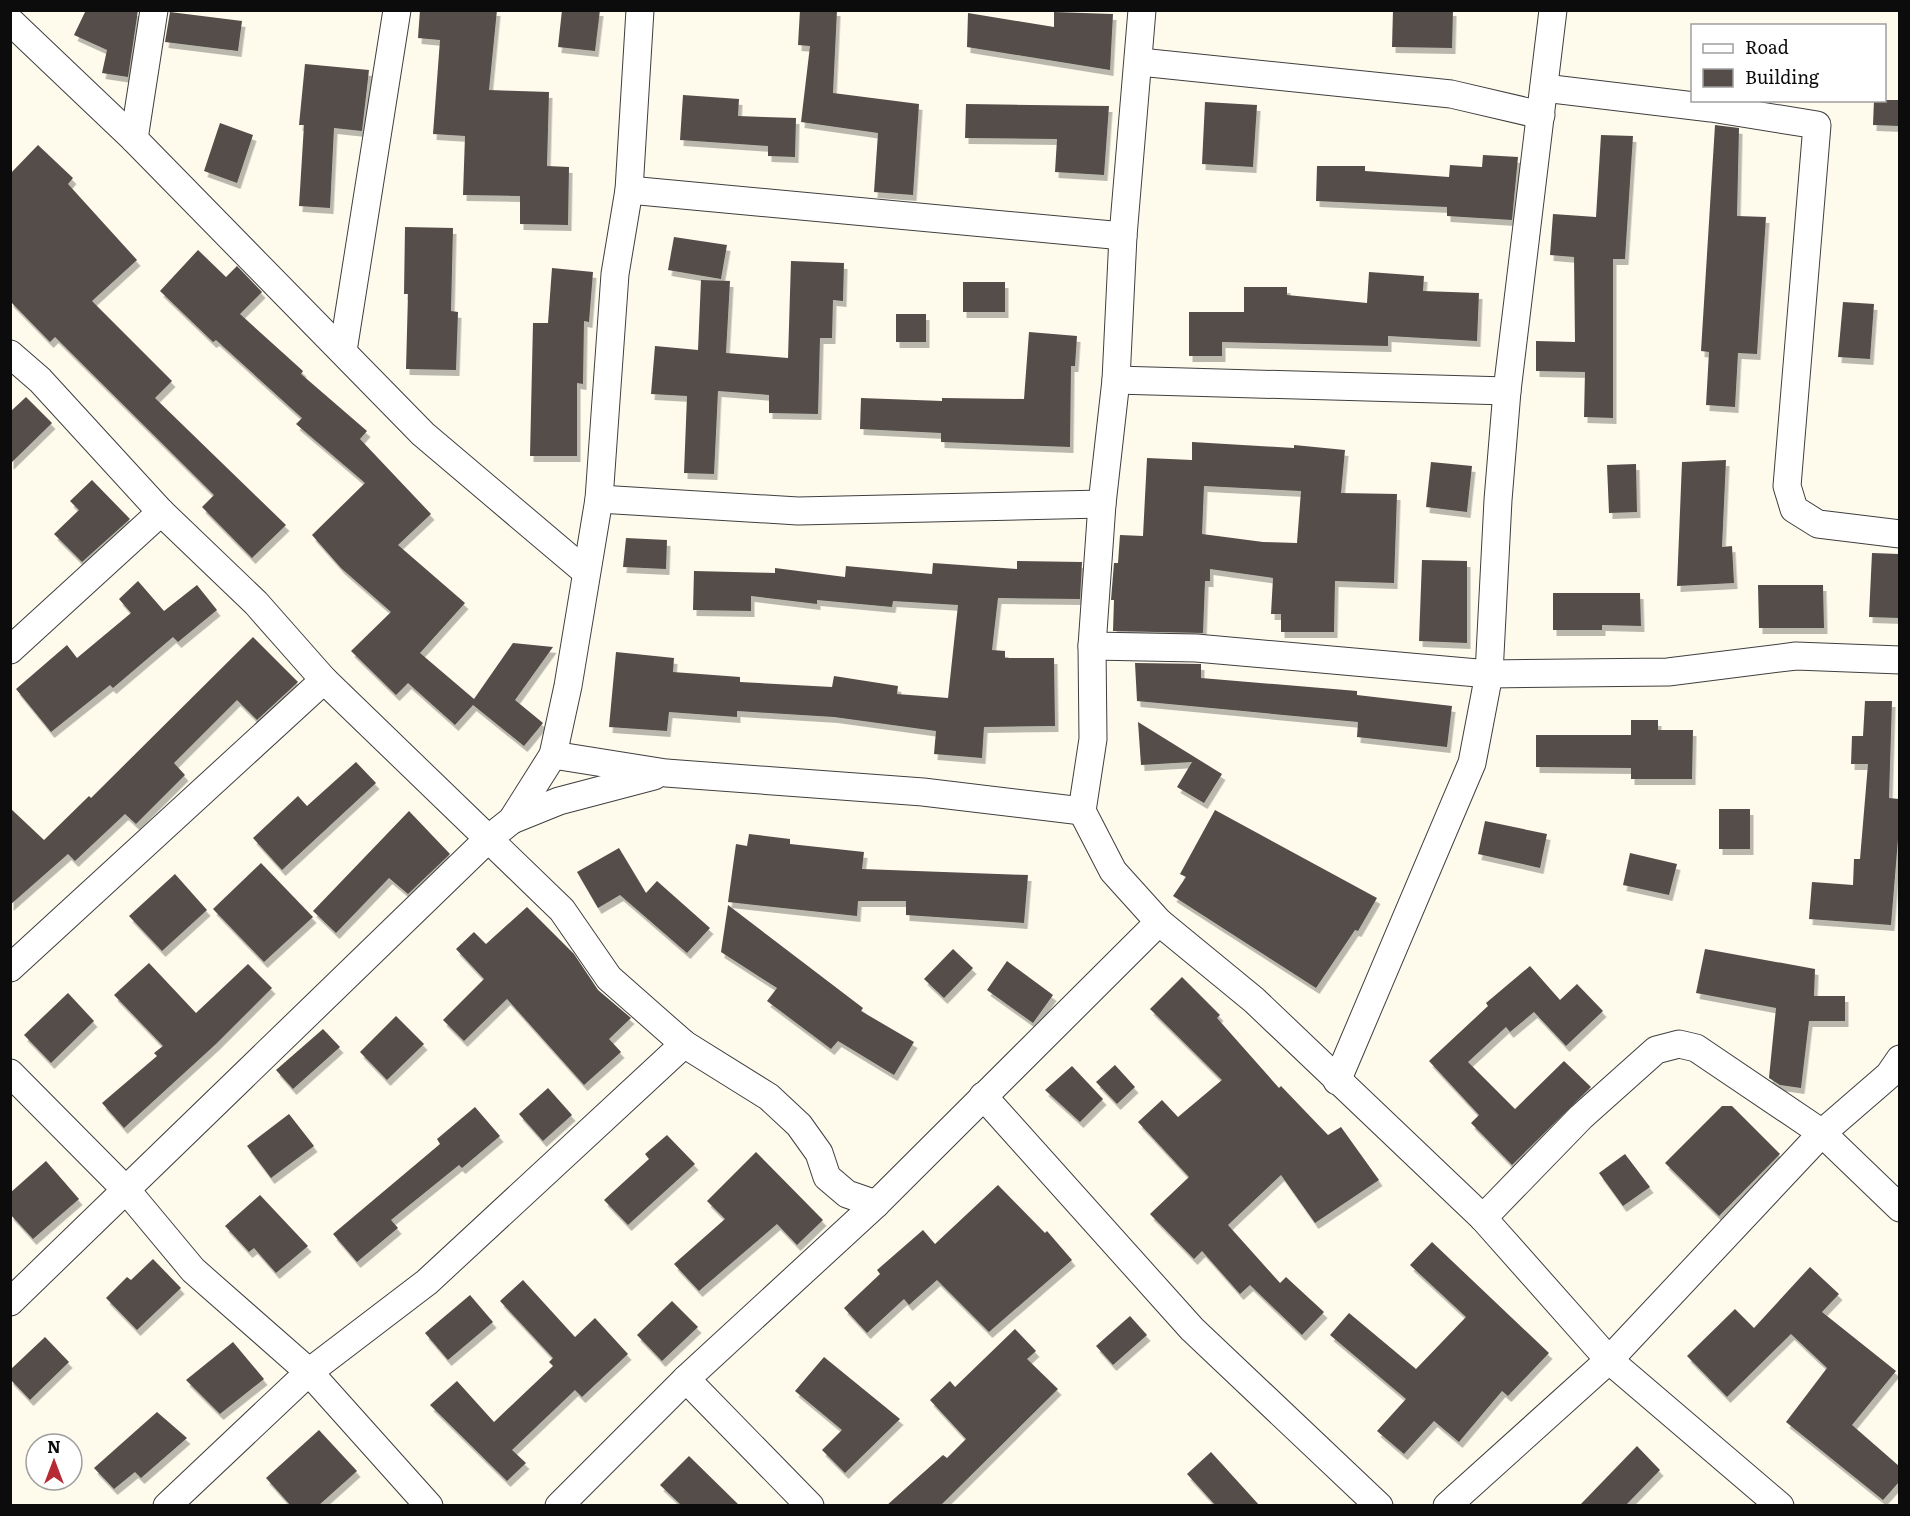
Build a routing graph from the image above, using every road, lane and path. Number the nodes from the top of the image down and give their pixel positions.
1 (153, 10) edge
2 (398, 10) edge
3 (640, 10) edge
4 (1142, 10) edge
5 (1553, 10) edge
6 (10, 21) edge
7 (1140, 62) junction
8 (1544, 88) junction
9 (1541, 115) junction
10 (134, 140) junction
11 (629, 190) junction
12 (1124, 236) junction
13 (343, 351) junction
14 (10, 354) edge
15 (1116, 380) junction
16 (1507, 391) junction
17 (599, 499) junction
18 (1102, 504) junction
19 (161, 512) junction
20 (1899, 534) edge
21 (586, 572) junction
22 (1092, 646) junction
23 (10, 650) edge
24 (1899, 660) edge
25 (1489, 674) junction
26 (324, 680) junction
27 (552, 755) junction
28 (666, 773) junction
29 (1082, 812) junction
30 (512, 820) junction
31 (488, 839) junction
32 (1159, 922) junction
33 (10, 968) edge
34 (684, 1044) junction
35 (1899, 1059) edge
36 (10, 1073) edge
37 (1337, 1081) junction
38 (983, 1096) junction
39 (1822, 1133) junction
40 (128, 1192) junction
41 (876, 1204) junction
42 (1899, 1208) edge
43 (1483, 1218) junction
44 (10, 1302) edge
45 (1609, 1360) junction
46 (309, 1372) junction
47 (686, 1379) junction
48 (167, 1506) edge
49 (429, 1506) edge
50 (559, 1506) edge
51 (810, 1506) edge
52 (1379, 1506) edge
53 (1447, 1506) edge
54 (1780, 1506) edge

1 - 10 street
2 - 13 street
3 - 11 street
4 - 7 street
5 - 8 street
6 - 10 street
7 - 9 street
7 - 12 street
8 - 9 street
8 - 20 street
9 - 16 street
10 - 13 street
11 - 12 street
11 - 17 street
12 - 15 street
13 - 21 street
14 - 19 street
15 - 16 street
15 - 18 street
16 - 25 street
17 - 18 street
17 - 21 street
18 - 22 street
19 - 23 street
19 - 26 street
21 - 27 street
22 - 25 street
22 - 29 street
24 - 25 street
25 - 37 street
26 - 31 street
26 - 33 street
27 - 28 street
27 - 30 street
28 - 29 street
28 - 30 street
29 - 32 street
30 - 31 street
31 - 34 street
31 - 40 street
32 - 37 street
32 - 38 street
34 - 41 street
34 - 46 street
35 - 39 street
36 - 40 street
37 - 43 street
38 - 41 street
38 - 52 street
39 - 42 street
39 - 43 street
39 - 45 street
40 - 44 street
40 - 46 street
41 - 47 street
43 - 45 street
45 - 53 street
45 - 54 street
46 - 48 street
46 - 49 street
47 - 50 street
47 - 51 street

